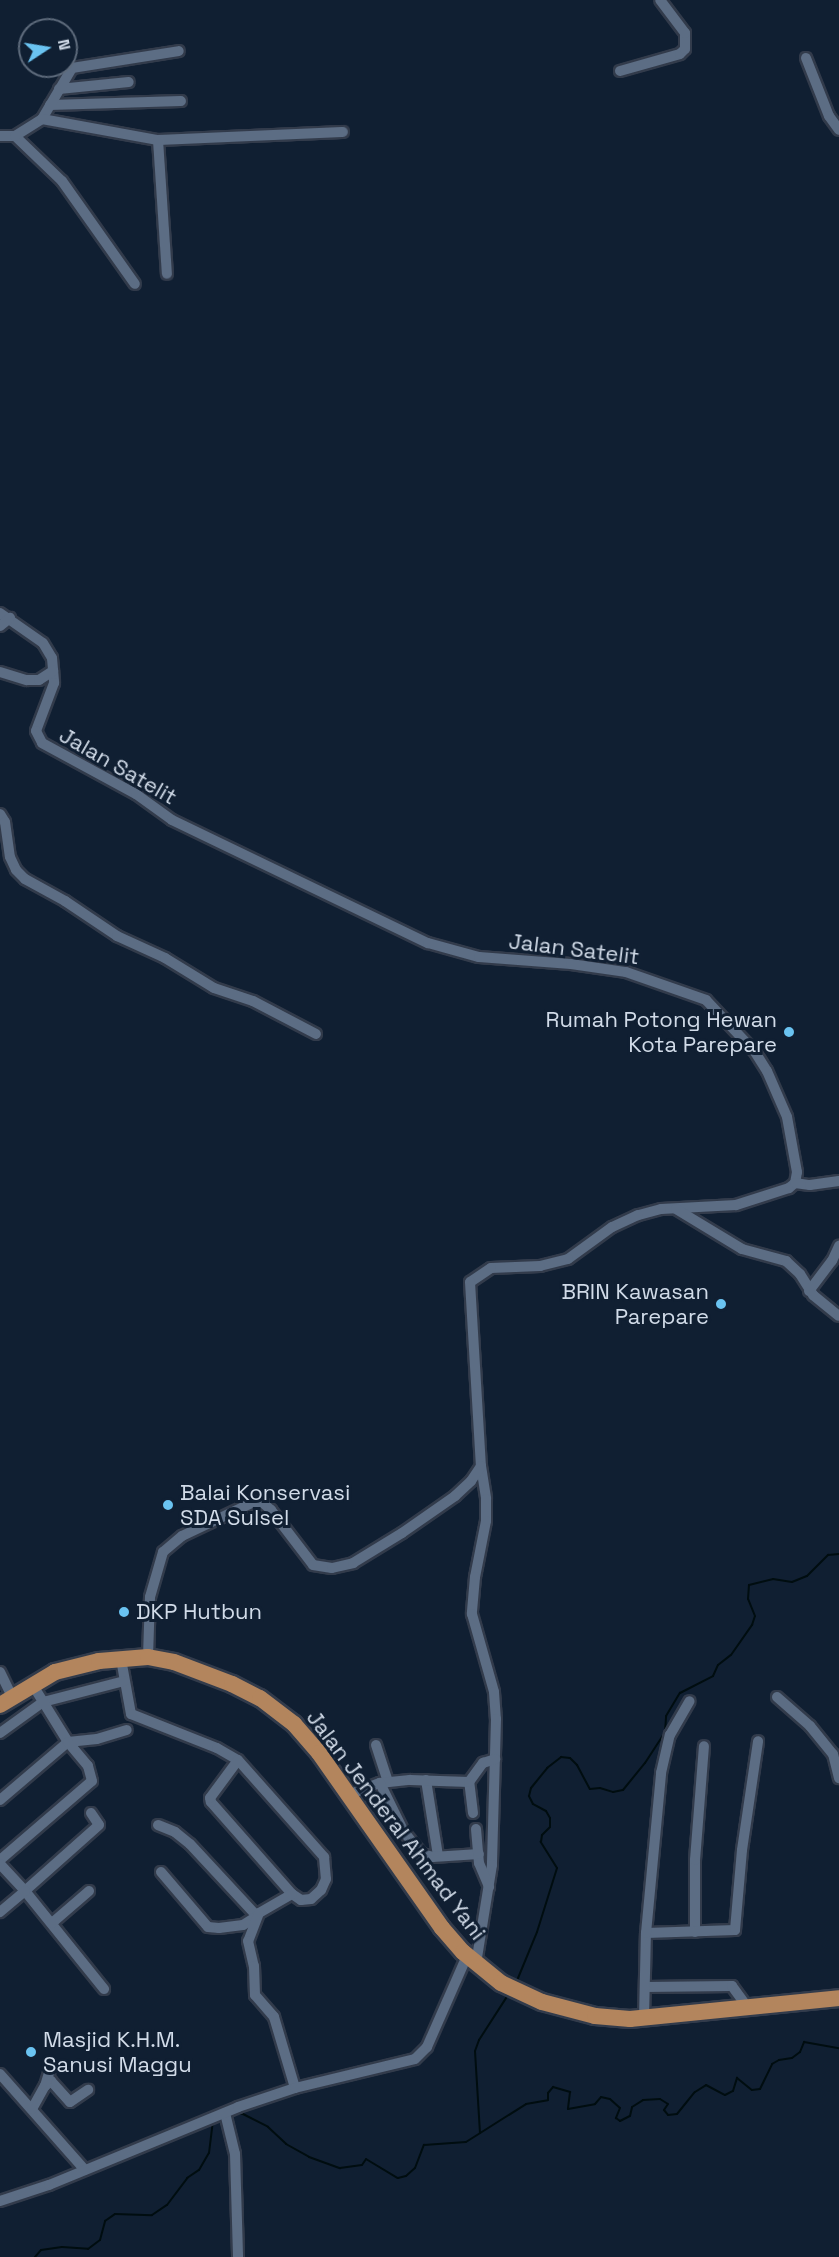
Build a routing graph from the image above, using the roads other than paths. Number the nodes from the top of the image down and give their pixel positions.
1 (660, 0) edge
2 (179, 51) dead end
3 (806, 58) dead end
4 (620, 71) dead end
5 (129, 82) dead end
6 (59, 89) junction
7 (181, 101) dead end
8 (50, 105) junction
9 (42, 119) junction
10 (839, 130) edge
11 (343, 132) dead end
12 (0, 136) edge
13 (15, 136) junction
14 (158, 140) junction
15 (167, 274) dead end
16 (135, 284) dead end
17 (5, 616) edge
18 (0, 626) edge
19 (53, 671) junction
20 (0, 672) edge
21 (0, 814) edge
22 (316, 1034) dead end
23 (839, 1181) edge
24 (795, 1183) junction
25 (676, 1208) junction
26 (839, 1246) edge
27 (809, 1291) junction
28 (839, 1315) edge
29 (481, 1466) junction
30 (148, 1657) junction
31 (121, 1659) junction
32 (0, 1672) edge
33 (124, 1680) junction
34 (32, 1684) junction
35 (777, 1697) dead end
36 (6, 1701) edge
37 (690, 1701) dead end
38 (43, 1702) junction
39 (127, 1730) dead end
40 (0, 1733) edge
41 (758, 1741) dead end
42 (68, 1742) junction
43 (376, 1745) dead end
44 (704, 1746) dead end
45 (495, 1759) junction
46 (238, 1760) junction
47 (839, 1778) edge
48 (426, 1780) junction
49 (384, 1782) junction
50 (468, 1782) junction
51 (348, 1795) junction
52 (0, 1800) edge
53 (91, 1813) dead end
54 (473, 1814) dead end
55 (158, 1826) dead end
56 (476, 1829) dead end
57 (479, 1854) junction
58 (438, 1856) junction
59 (0, 1862) edge
60 (162, 1872) dead end
61 (490, 1889) junction
62 (90, 1891) dead end
63 (25, 1892) junction
64 (292, 1894) junction
65 (0, 1912) edge
66 (257, 1916) junction
67 (52, 1923) junction
68 (694, 1932) junction
69 (646, 1933) junction
70 (471, 1960) junction
71 (645, 1987) junction
72 (104, 1989) dead end
73 (839, 1997) edge
74 (747, 2007) junction
75 (644, 2018) junction
76 (51, 2066) dead end
77 (0, 2074) edge
78 (45, 2086) junction
79 (295, 2088) junction
80 (88, 2090) dead end
81 (32, 2109) junction
82 (225, 2113) junction
83 (85, 2170) junction
84 (0, 2200) edge
85 (238, 2257) edge

1 - 4 street
2 - 6 street
3 - 10 street
5 - 6 street
6 - 8 street
7 - 8 street
8 - 9 street
9 - 13 street
9 - 14 street
11 - 14 street
12 - 13 street
13 - 16 street
14 - 15 street
17 - 18 street
17 - 19 street
19 - 20 street
19 - 24 street, Jalan Satelit
21 - 22 street
23 - 24 street
24 - 25 street
25 - 27 street
25 - 29 street
26 - 27 street
27 - 28 street
29 - 30 street
29 - 45 street
30 - 31 highway, Jalan Jenderal Ahmad Yani
30 - 51 highway, Jalan Jenderal Ahmad Yani
31 - 33 street
31 - 34 highway, Jalan Jenderal Ahmad Yani
32 - 36 street
33 - 38 street
33 - 46 street
34 - 36 highway, Jalan Jenderal Ahmad Yani
34 - 38 street
35 - 47 street
37 - 69 street
38 - 40 street
38 - 42 street
39 - 42 street
41 - 68 street
42 - 52 street
42 - 59 street
43 - 49 street
44 - 68 street
45 - 50 street
45 - 61 street
46 - 64 street
46 - 64 street
48 - 49 street
48 - 50 street
48 - 58 street
49 - 51 street
49 - 58 street
50 - 54 street
51 - 70 highway, Jalan Jenderal Ahmad Yani
53 - 63 street
55 - 66 street
56 - 57 street
57 - 58 street
57 - 61 street
59 - 63 street
60 - 66 street
61 - 70 street
62 - 67 street
63 - 65 street
63 - 67 street
64 - 66 street
66 - 79 street
67 - 72 street
68 - 69 street
69 - 71 street
70 - 75 highway, Jalan Jenderal Ahmad Yani
70 - 79 street
71 - 74 street
71 - 75 street
73 - 74 highway, Jalan Jenderal Ahmad Yani
74 - 75 highway, Jalan Jenderal Ahmad Yani
76 - 78 street
77 - 81 street
78 - 80 street
78 - 81 street
79 - 82 street
81 - 83 street
82 - 83 street
82 - 85 street
83 - 84 street

